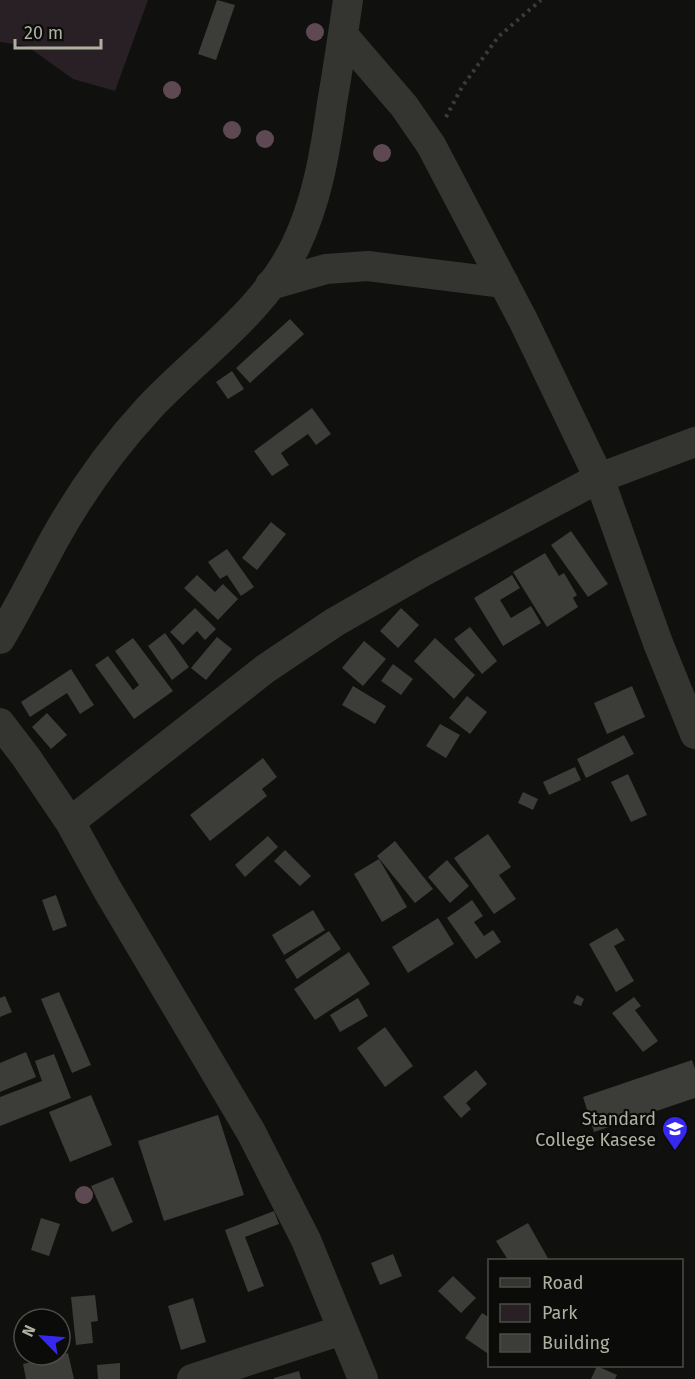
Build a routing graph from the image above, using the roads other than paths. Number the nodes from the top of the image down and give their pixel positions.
1 (348, 0) edge
2 (343, 35) junction
3 (504, 283) junction
4 (270, 285) junction
5 (695, 442) edge
6 (599, 478) junction
7 (0, 639) edge
8 (0, 723) edge
9 (695, 734) edge
10 (70, 822) junction
11 (342, 1330) junction
12 (192, 1379) edge
13 (363, 1379) edge

1 - 2 street
2 - 3 street
2 - 4 street
3 - 4 street
3 - 6 street
4 - 7 street
5 - 6 street
6 - 9 street
6 - 10 street
8 - 10 street
10 - 11 street
11 - 12 street
11 - 13 street

